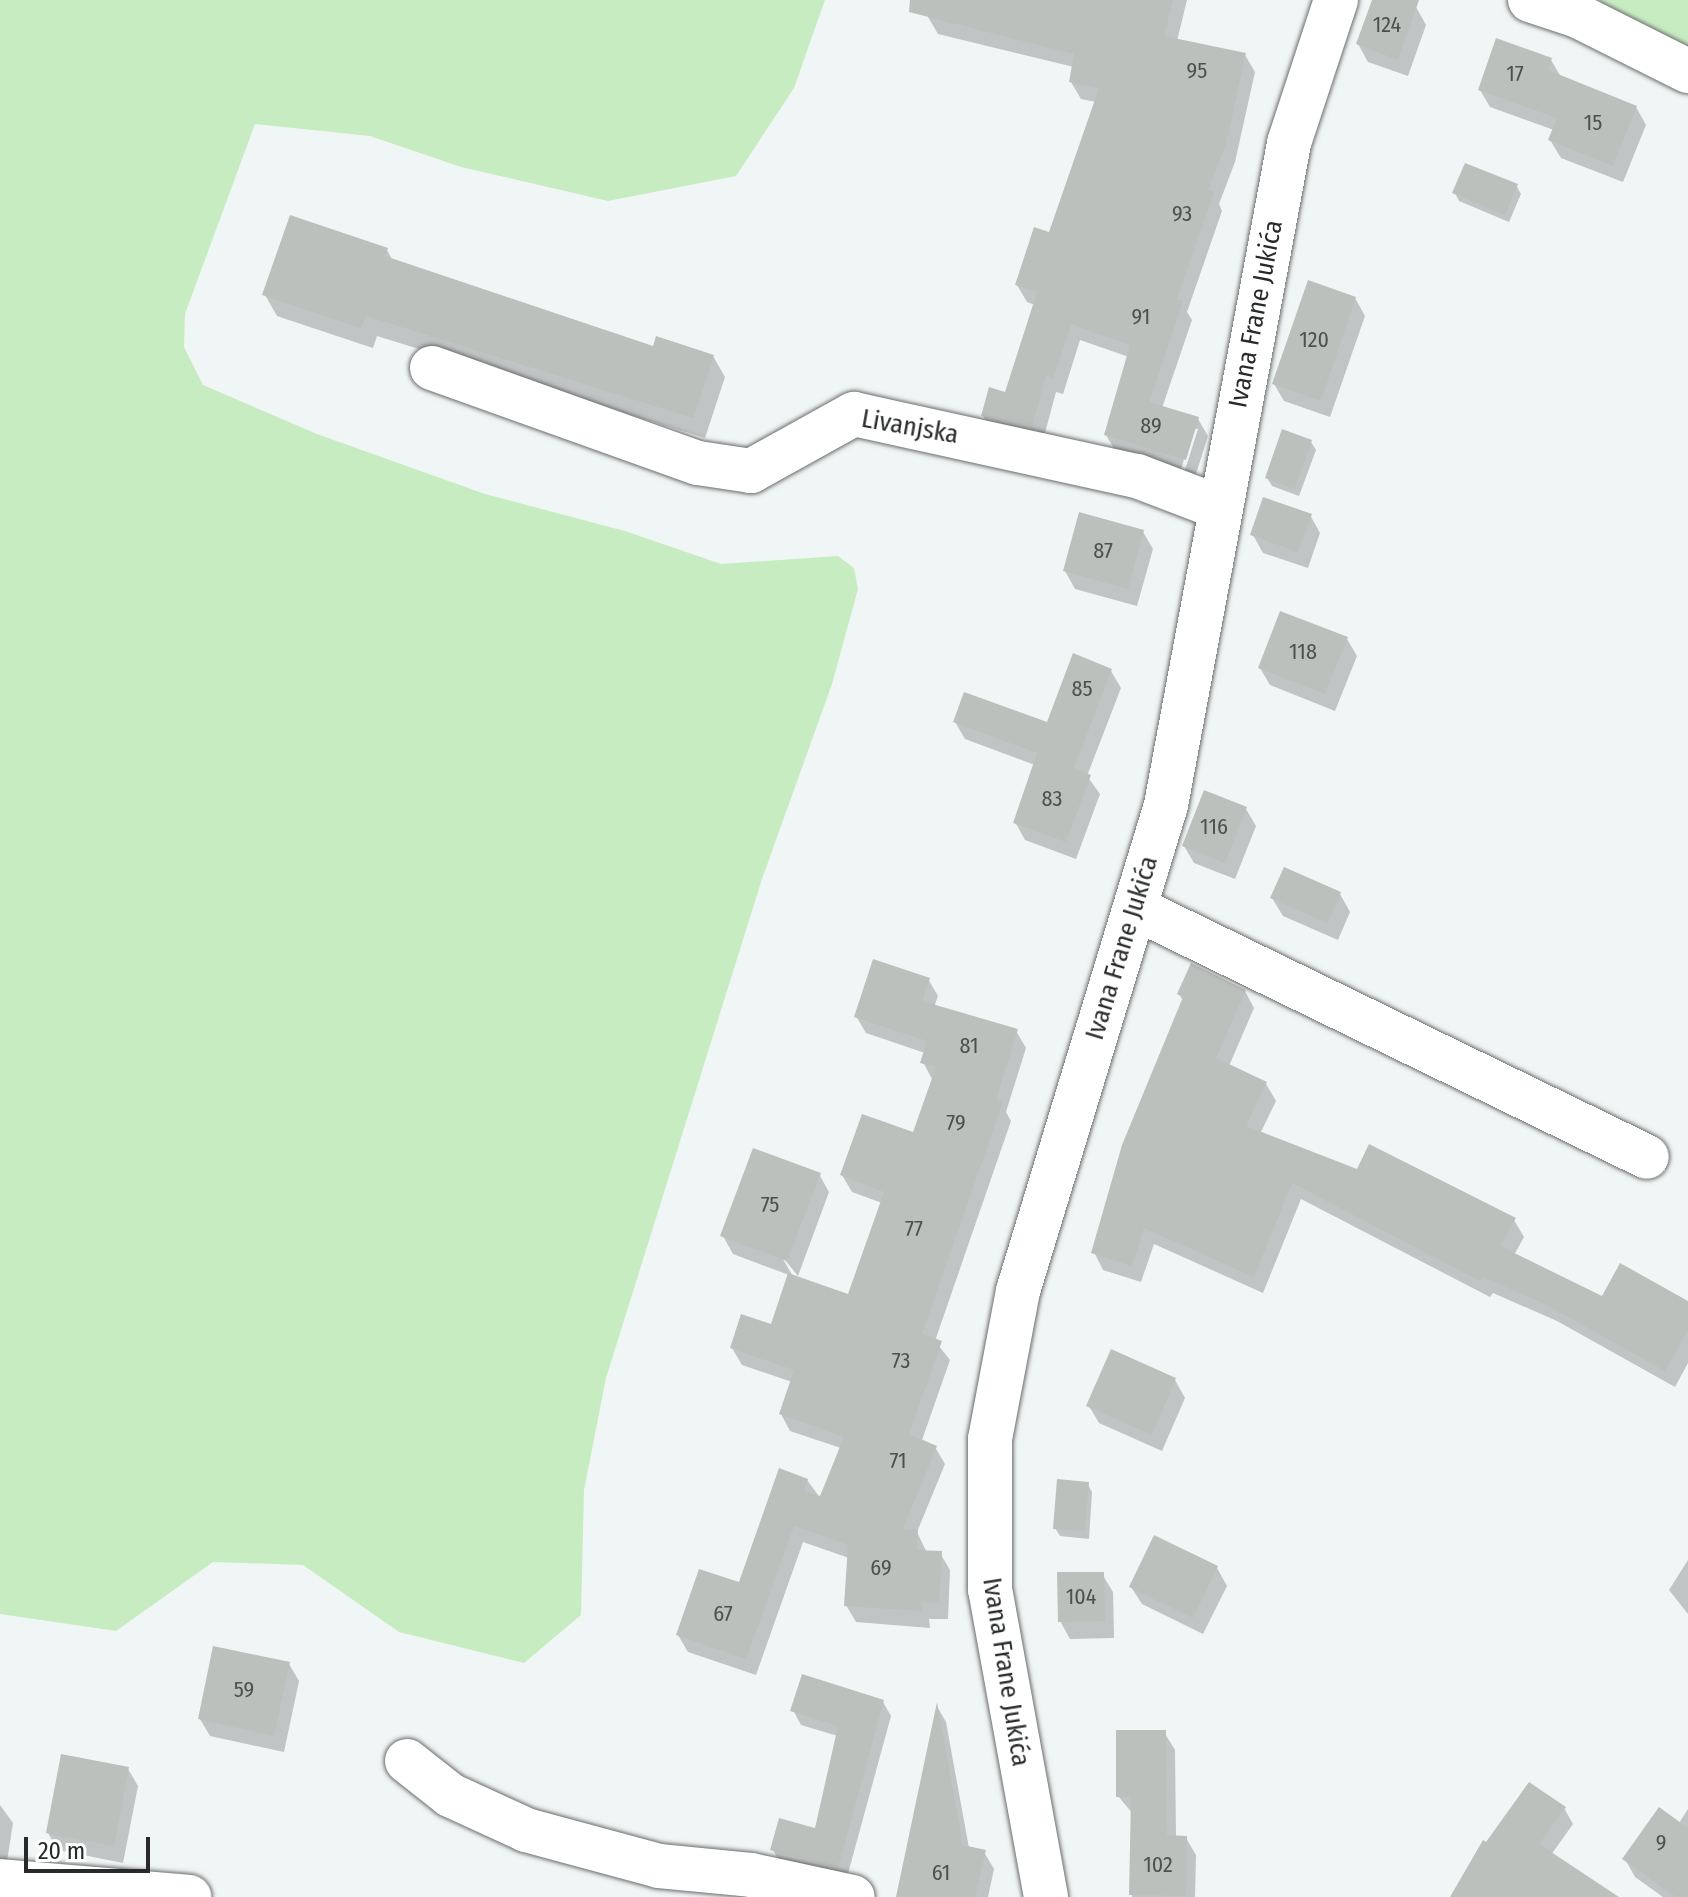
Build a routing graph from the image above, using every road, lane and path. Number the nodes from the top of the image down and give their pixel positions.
1 (1336, 0) edge
2 (1530, 0) edge
3 (1688, 71) edge
4 (432, 368) dead end
5 (1218, 507) junction
6 (1135, 908) junction
7 (1647, 1157) dead end
8 (407, 1761) dead end
9 (0, 1881) edge
10 (189, 1897) edge
11 (853, 1897) edge
12 (1046, 1897) edge

1 - 5 street, Ivana Frane Jukića
2 - 3 street
4 - 5 street, Livanjska
5 - 6 street, Ivana Frane Jukića
6 - 7 street
6 - 12 street, Ivana Frane Jukića
8 - 11 street
9 - 10 street

